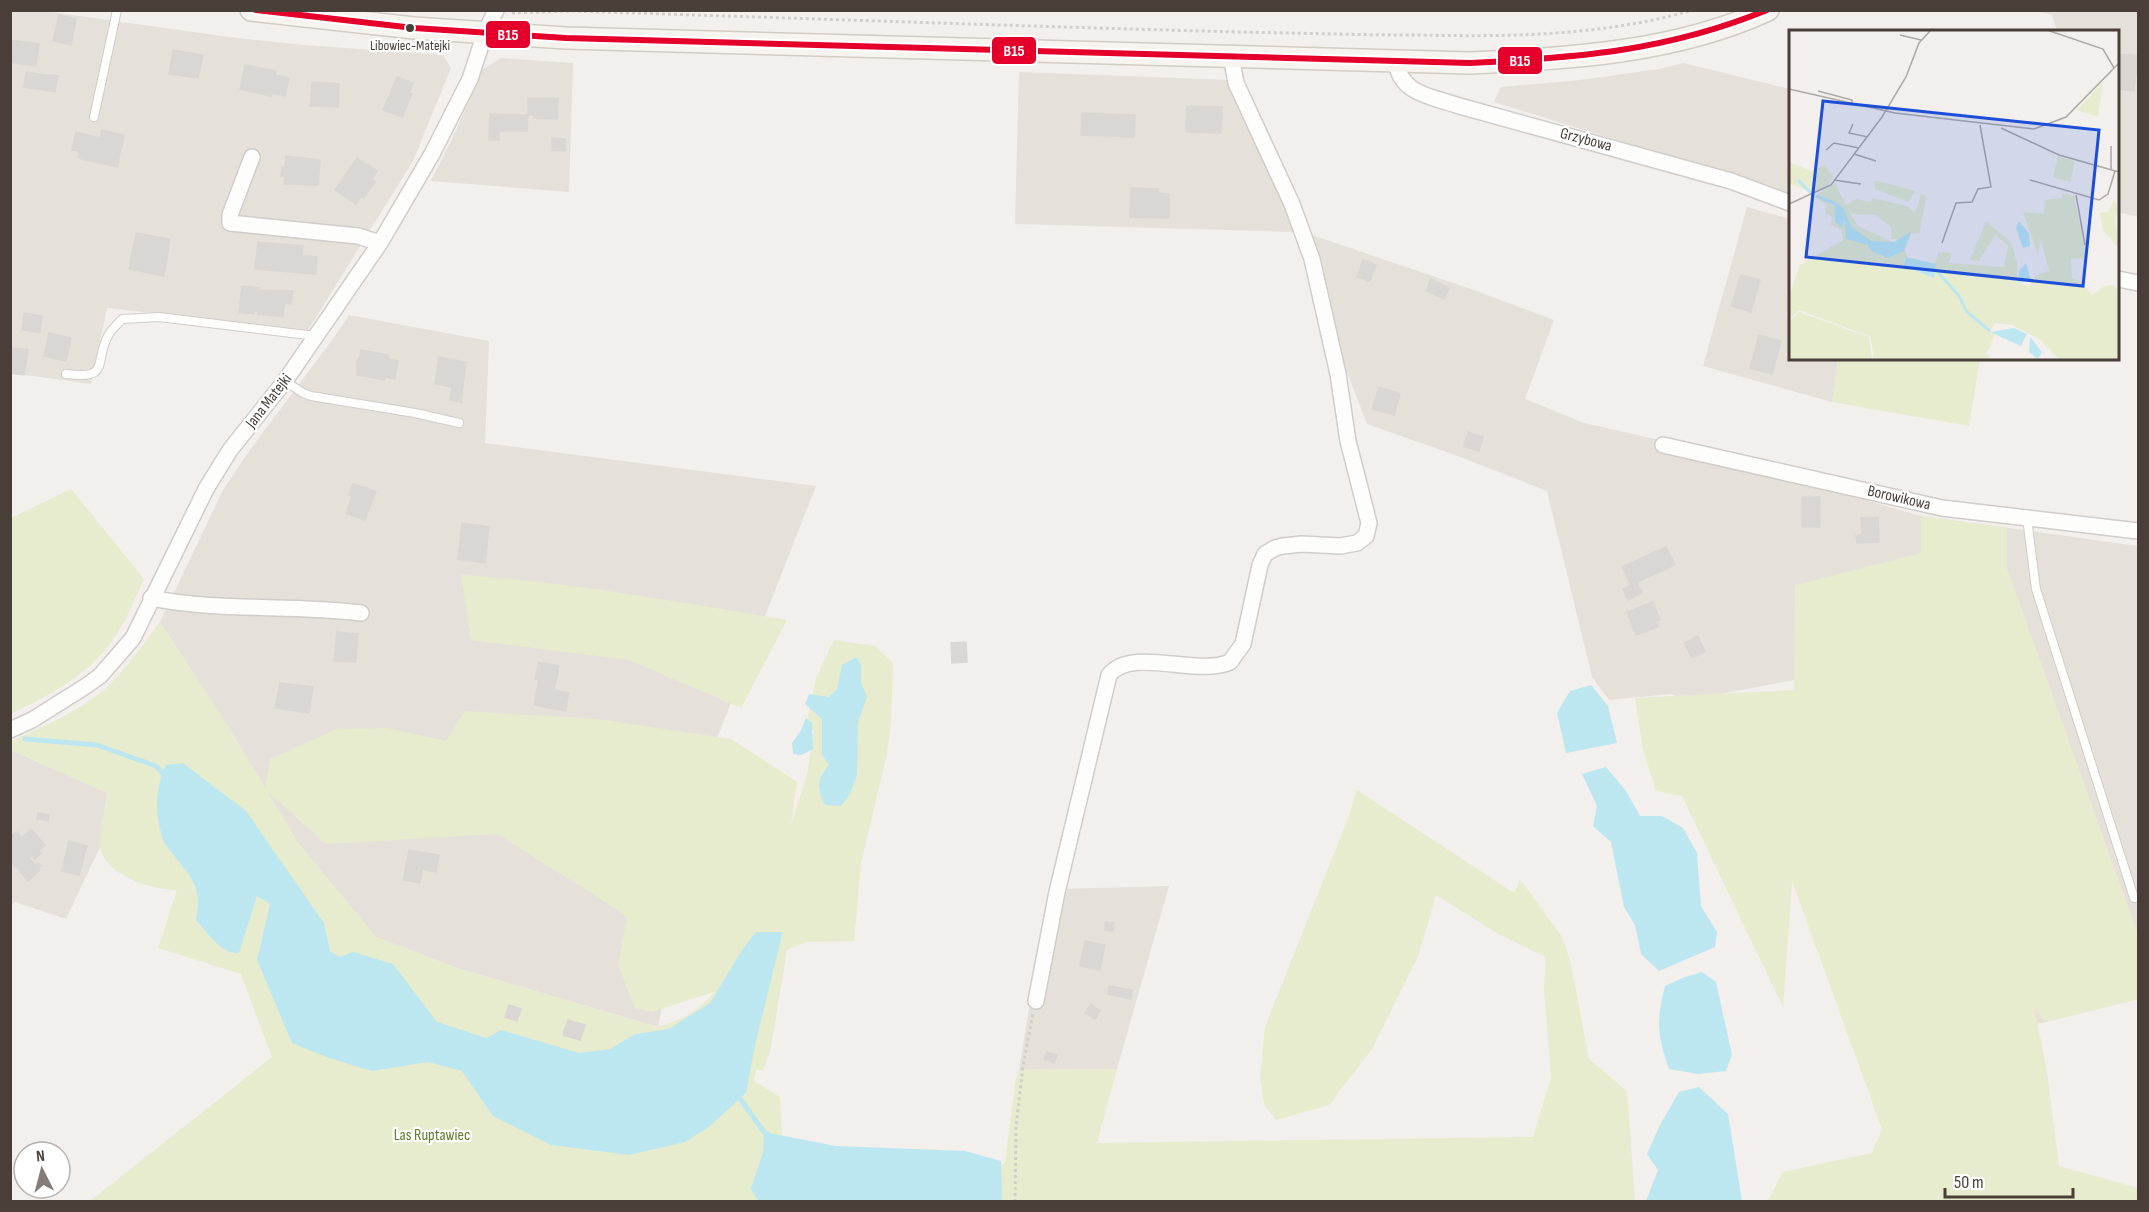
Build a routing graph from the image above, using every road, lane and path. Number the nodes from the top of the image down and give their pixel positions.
1 (117, 10) edge
2 (252, 10) edge
3 (1693, 10) edge
4 (1768, 10) edge
5 (495, 12) edge
6 (485, 33) junction
7 (1231, 56) junction
8 (1396, 62) junction
9 (93, 117) dead end
10 (252, 157) dead end
11 (1789, 202) edge
12 (380, 243) junction
13 (2119, 279) edge
14 (2139, 283) edge
15 (316, 336) junction
16 (66, 374) dead end
17 (285, 381) junction
18 (459, 423) dead end
19 (1663, 445) dead end
20 (2027, 518) junction
21 (2139, 531) edge
22 (151, 598) junction
23 (360, 613) dead end
24 (10, 730) edge
25 (2134, 898) dead end
26 (1036, 1001) joint
27 (1015, 1202) edge

1 - 9 lane
2 - 6 street
3 - 5 path
4 - 8 street
5 - 6 street, Jana Matejki
6 - 7 street
6 - 12 street, Jana Matejki
7 - 8 street
7 - 26 street
8 - 11 street, Grzybowa
10 - 12 street
12 - 15 street, Jana Matejki
13 - 14 street
15 - 16 lane
15 - 17 street, Jana Matejki
17 - 18 lane
17 - 22 street, Jana Matejki
19 - 20 street, Borowikowa
20 - 21 street, Borowikowa
20 - 25 lane
22 - 23 street
22 - 24 street, Jana Matejki
26 - 27 path

